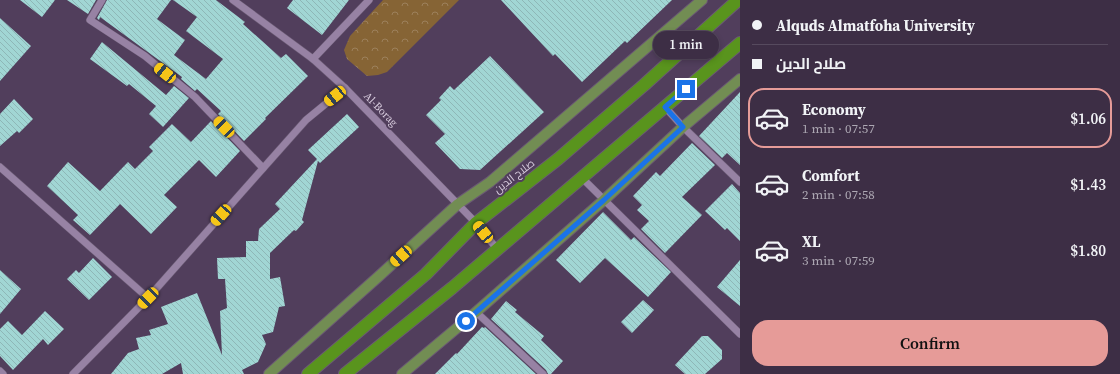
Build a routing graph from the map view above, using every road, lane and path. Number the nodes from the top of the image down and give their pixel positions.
1 (102, 0) edge
2 (233, 0) edge
3 (369, 0) edge
4 (702, 0) edge
5 (738, 0) edge
6 (740, 43) edge
7 (313, 59) junction
8 (740, 79) edge
9 (345, 88) junction
10 (665, 107) junction
11 (683, 127) junction
12 (0, 168) edge
13 (263, 168) junction
14 (582, 178) junction
15 (740, 182) edge
16 (604, 200) junction
17 (458, 204) junction
18 (476, 223) junction
19 (497, 249) junction
20 (148, 298) junction
21 (476, 312) junction
22 (740, 334) edge
23 (0, 371) edge
24 (3, 374) edge
25 (73, 374) edge
26 (268, 374) edge
27 (308, 374) edge
28 (345, 374) edge
29 (402, 374) edge
30 (543, 374) edge

1 - 13 street
2 - 7 street, Al-Borag
3 - 7 street
4 - 17 main road
5 - 18 highway, صلاح الدين
6 - 10 highway
7 - 9 street, Al-Borag
8 - 11 main road
9 - 13 street
9 - 17 street, Al-Borag
10 - 11 street
10 - 14 highway
11 - 15 street
11 - 16 main road
12 - 20 street
13 - 20 street
14 - 16 street
14 - 19 highway
16 - 21 main road
16 - 22 street
17 - 18 street, Al-Borag
17 - 26 main road
18 - 19 street, Al-Borag
18 - 27 highway, صلاح الدين
19 - 28 highway
20 - 25 street
21 - 29 main road
21 - 30 street
23 - 24 street

